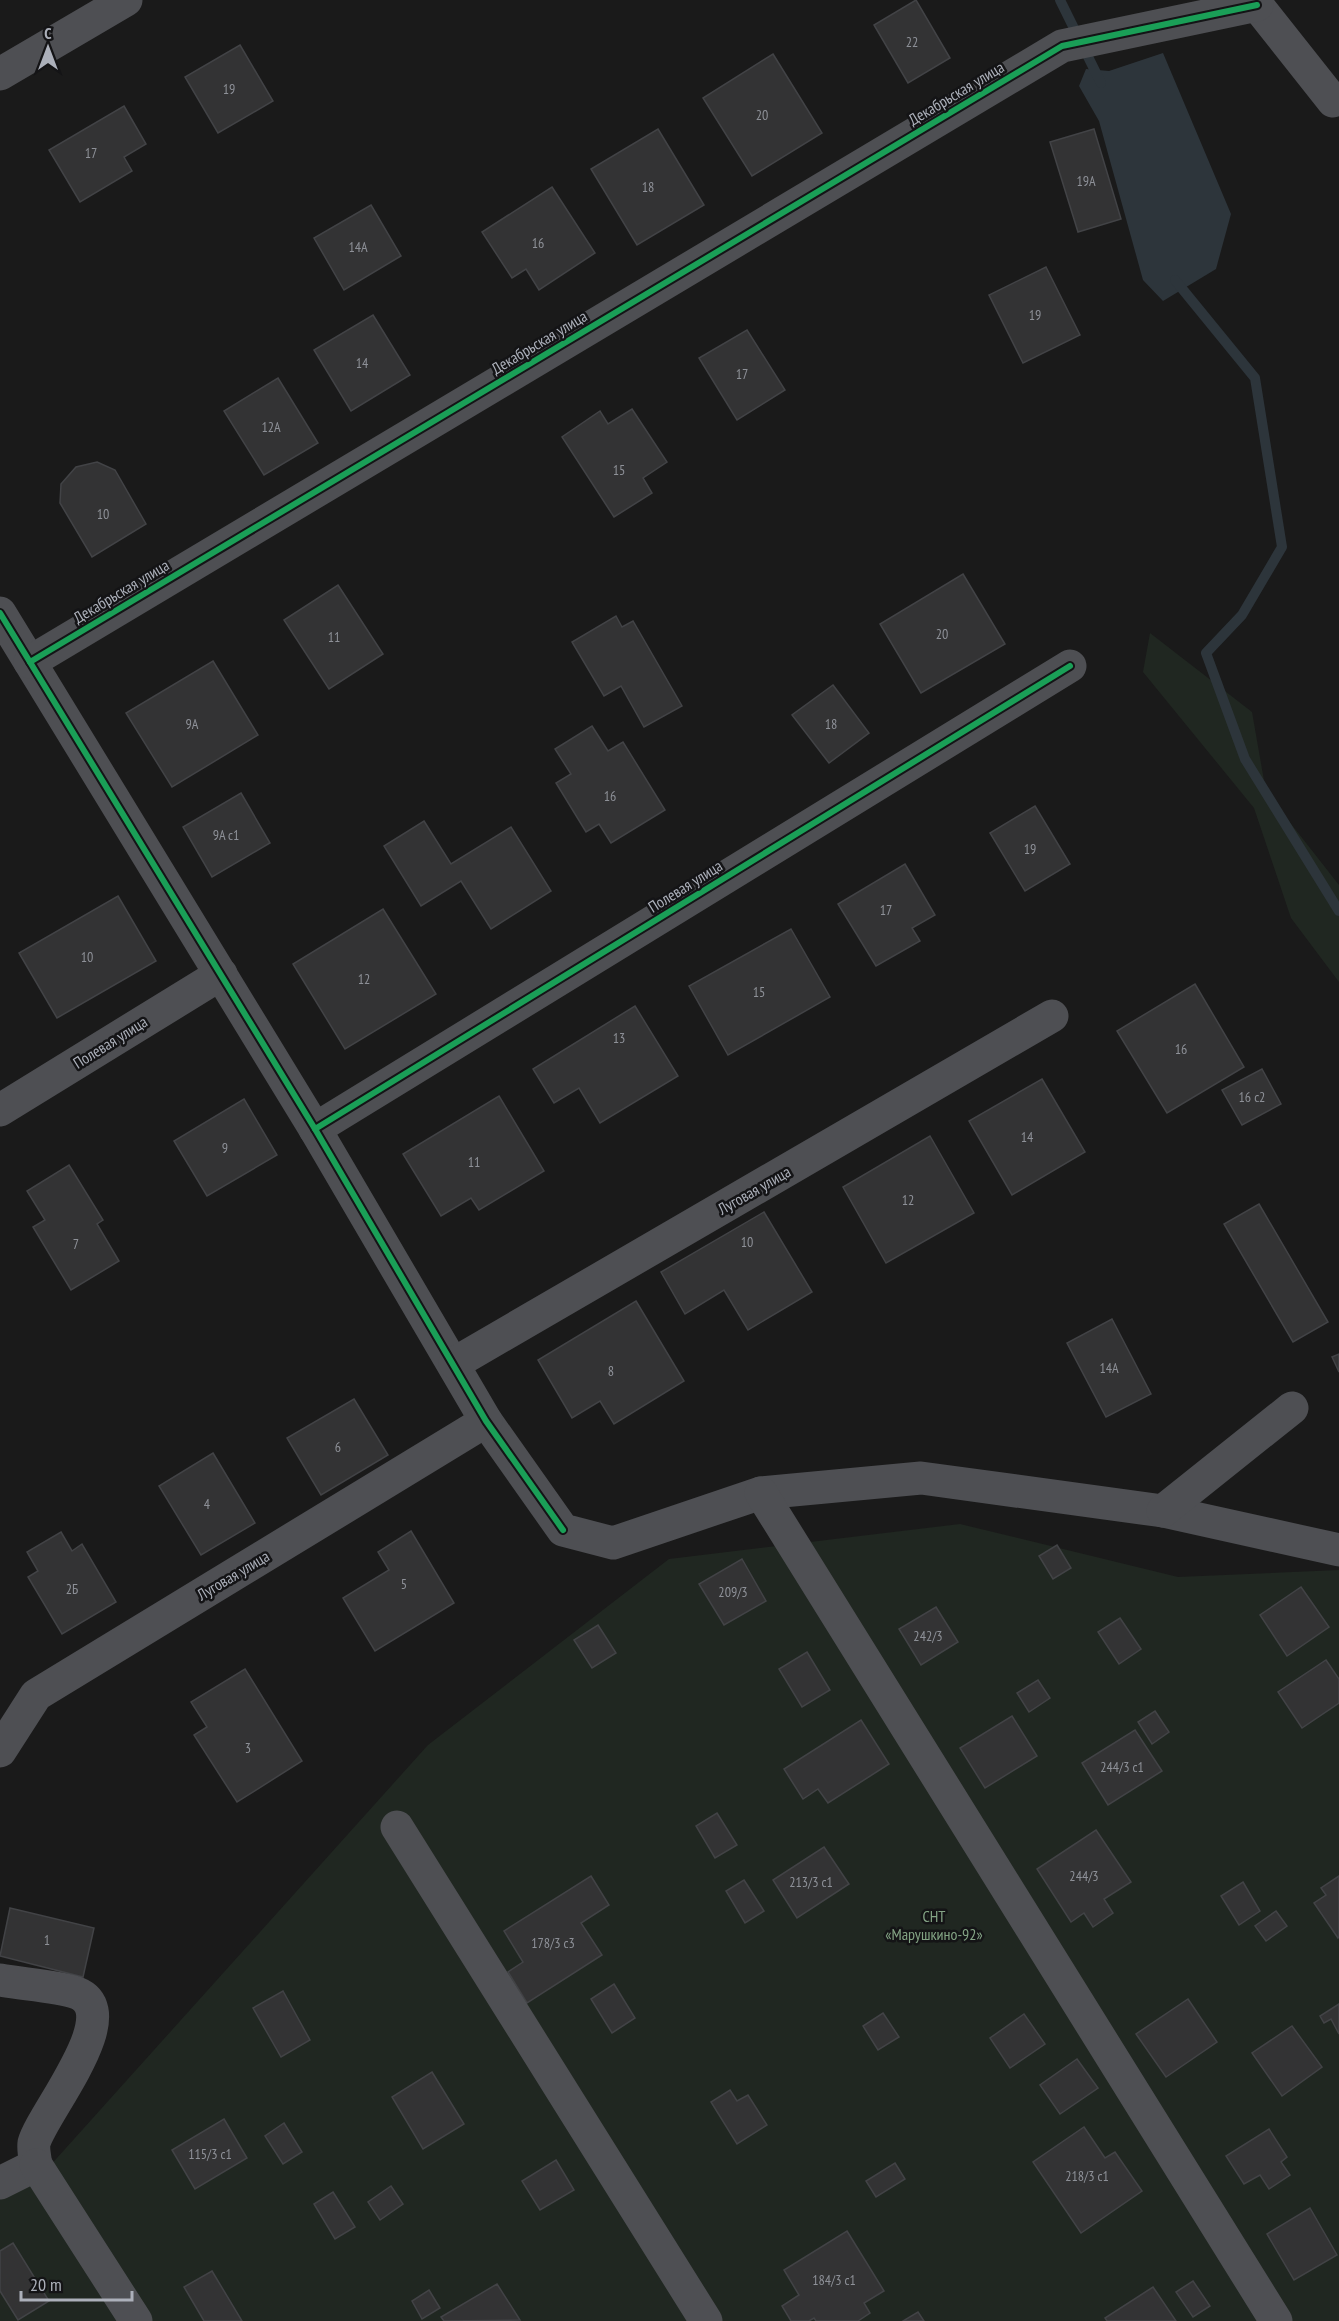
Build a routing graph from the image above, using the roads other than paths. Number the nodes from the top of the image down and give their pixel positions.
1 (126, 0) edge
2 (1256, 2) edge
3 (0, 74) edge
4 (1333, 101) dead end
5 (0, 613) edge
6 (30, 662) junction
7 (1070, 666) dead end
8 (220, 975) junction
9 (1052, 1016) dead end
10 (0, 1110) edge
11 (315, 1129) junction
12 (455, 1364) junction
13 (1292, 1408) dead end
14 (486, 1421) junction
15 (761, 1493) junction
16 (1163, 1510) junction
17 (1339, 1550) edge
18 (0, 1751) edge
19 (397, 1827) dead end
20 (0, 1980) edge
21 (36, 2165) junction
22 (0, 2183) edge
23 (136, 2321) edge
24 (706, 2321) edge
25 (1276, 2321) edge

1 - 3 street
2 - 4 street
2 - 6 street, Декабрьская улица
5 - 6 street
6 - 8 street
7 - 11 street, Полевая улица
8 - 10 street, Полевая улица
8 - 11 street
9 - 12 street, Луговая улица
11 - 12 street
12 - 14 street
13 - 16 street
14 - 15 street
14 - 18 street, Луговая улица
15 - 16 street
15 - 25 street
16 - 17 street
19 - 24 street
20 - 21 street
21 - 22 street
21 - 23 street

